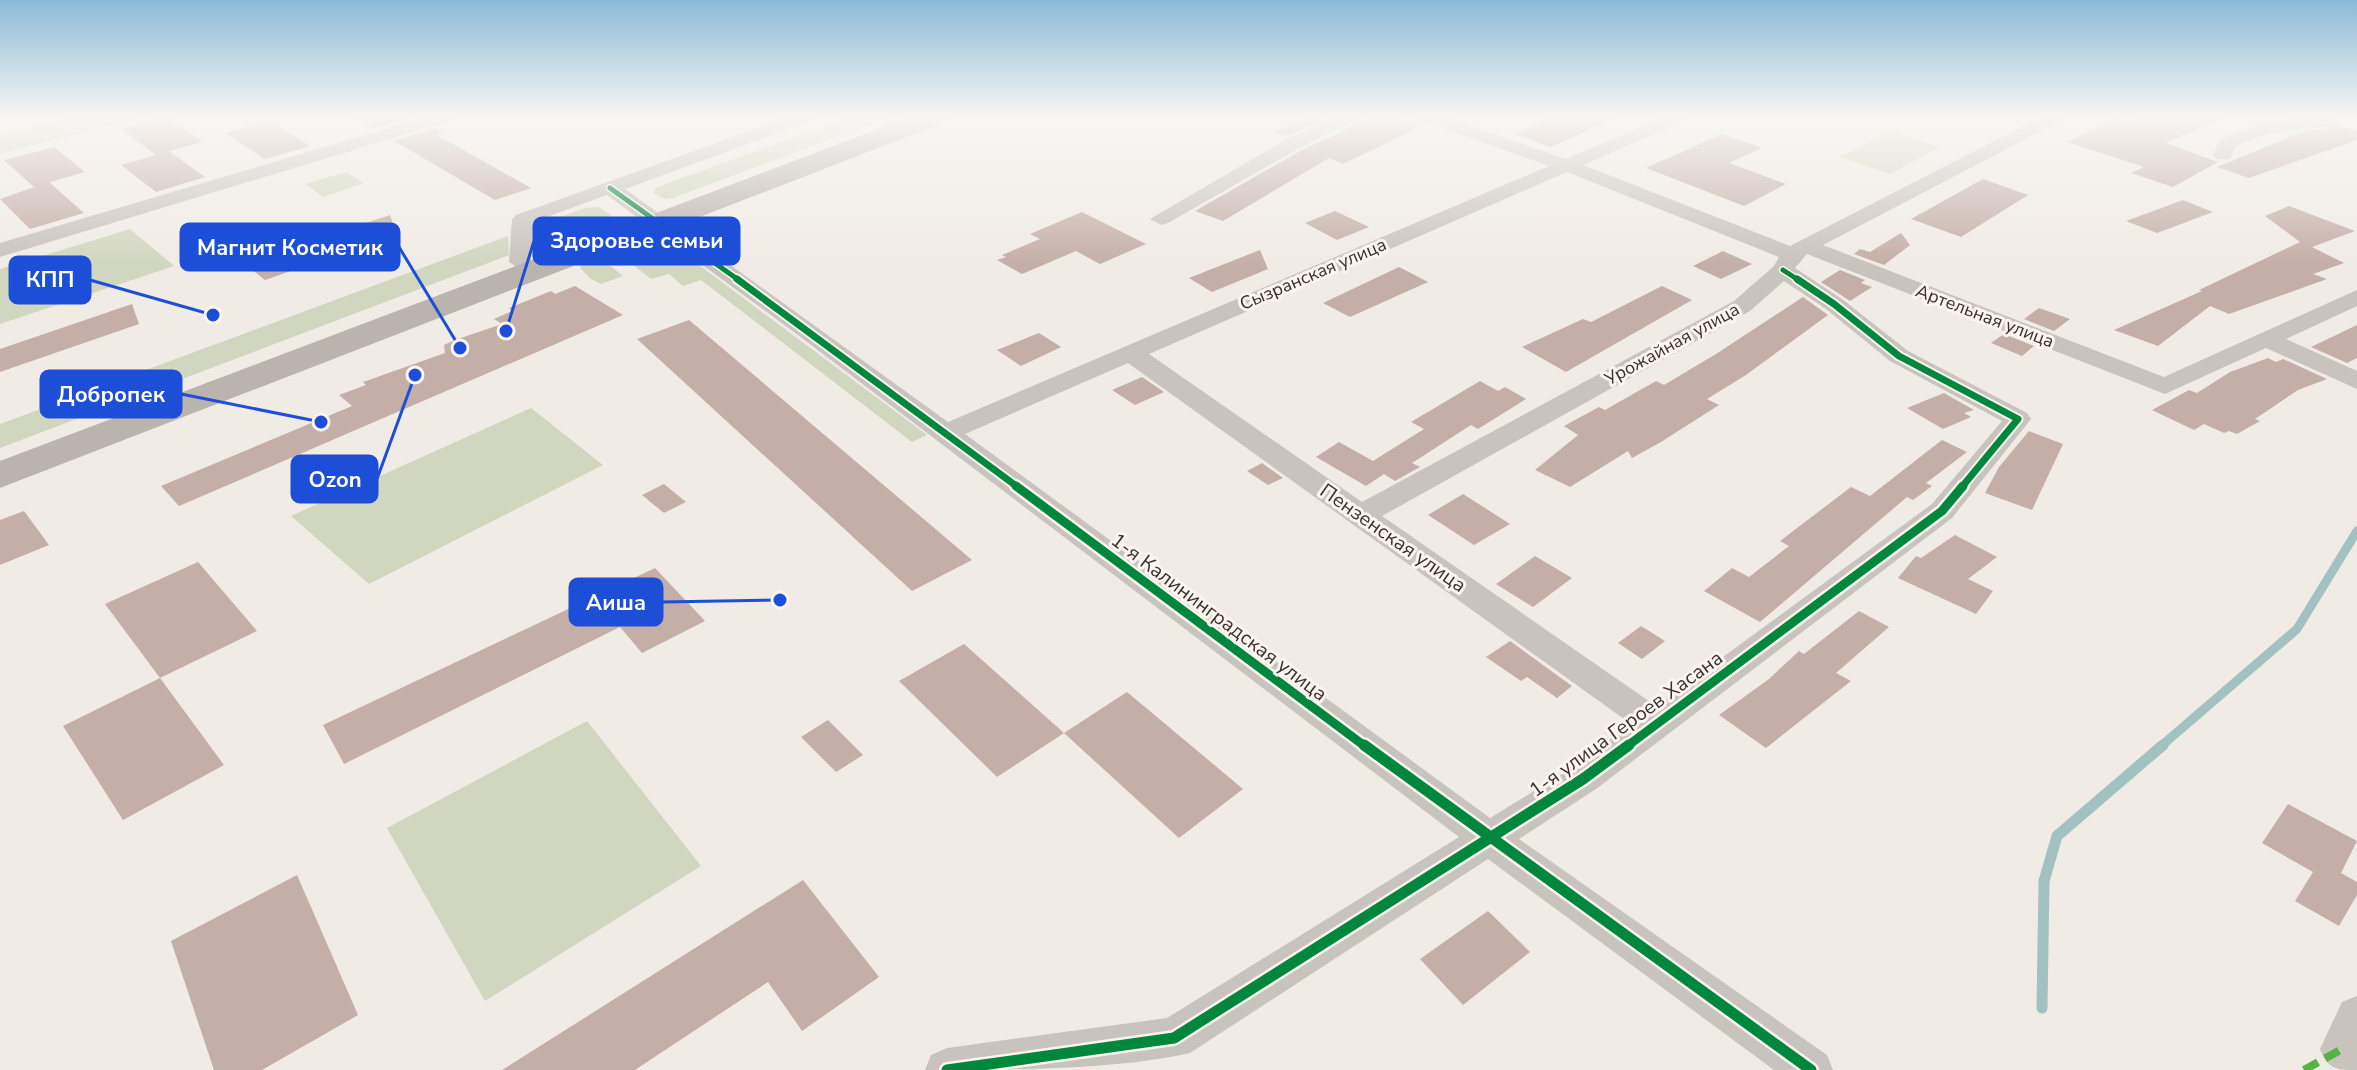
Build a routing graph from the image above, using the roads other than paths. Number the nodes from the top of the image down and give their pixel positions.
1 (280, 166) edge
2 (670, 166) edge
3 (784, 166) edge
4 (799, 166) edge
5 (1254, 166) edge
6 (1568, 166) joint
7 (1963, 166) edge
8 (610, 188) junction
9 (654, 219) junction
10 (1161, 219) dead end
11 (0, 250) edge
12 (1793, 257) junction
13 (520, 262) junction
14 (2357, 297) edge
15 (2266, 339) junction
16 (1129, 352) junction
17 (2357, 381) edge
18 (945, 433) junction
19 (0, 461) edge
20 (0, 475) edge
21 (1361, 515) junction
22 (1657, 724) junction
23 (1490, 839) junction
24 (947, 1070) edge
25 (1811, 1070) edge

1 - 11 street
2 - 8 street
3 - 9 main road
4 - 9 main road
5 - 10 street
6 - 12 street, Артельная улица
6 - 16 street, Сызранская улица
7 - 12 street, Урожайная улица
8 - 9 street, 1-я Калининградская улица
8 - 13 street
9 - 13 main road
9 - 18 street, 1-я Калининградская улица
9 - 20 main road
12 - 15 street, Артельная улица
12 - 21 street, Урожайная улица
12 - 22 street, 1-я улица Героев Хасана
13 - 19 main road
14 - 15 street
15 - 17 street
16 - 18 street, Сызранская улица
16 - 21 street, Пензенская улица
18 - 23 street, 1-я Калининградская улица
21 - 22 street, Пензенская улица
22 - 23 street, 1-я улица Героев Хасана
23 - 24 street, 1-я улица Героев Хасана
23 - 25 street, 1-я Калининградская улица

